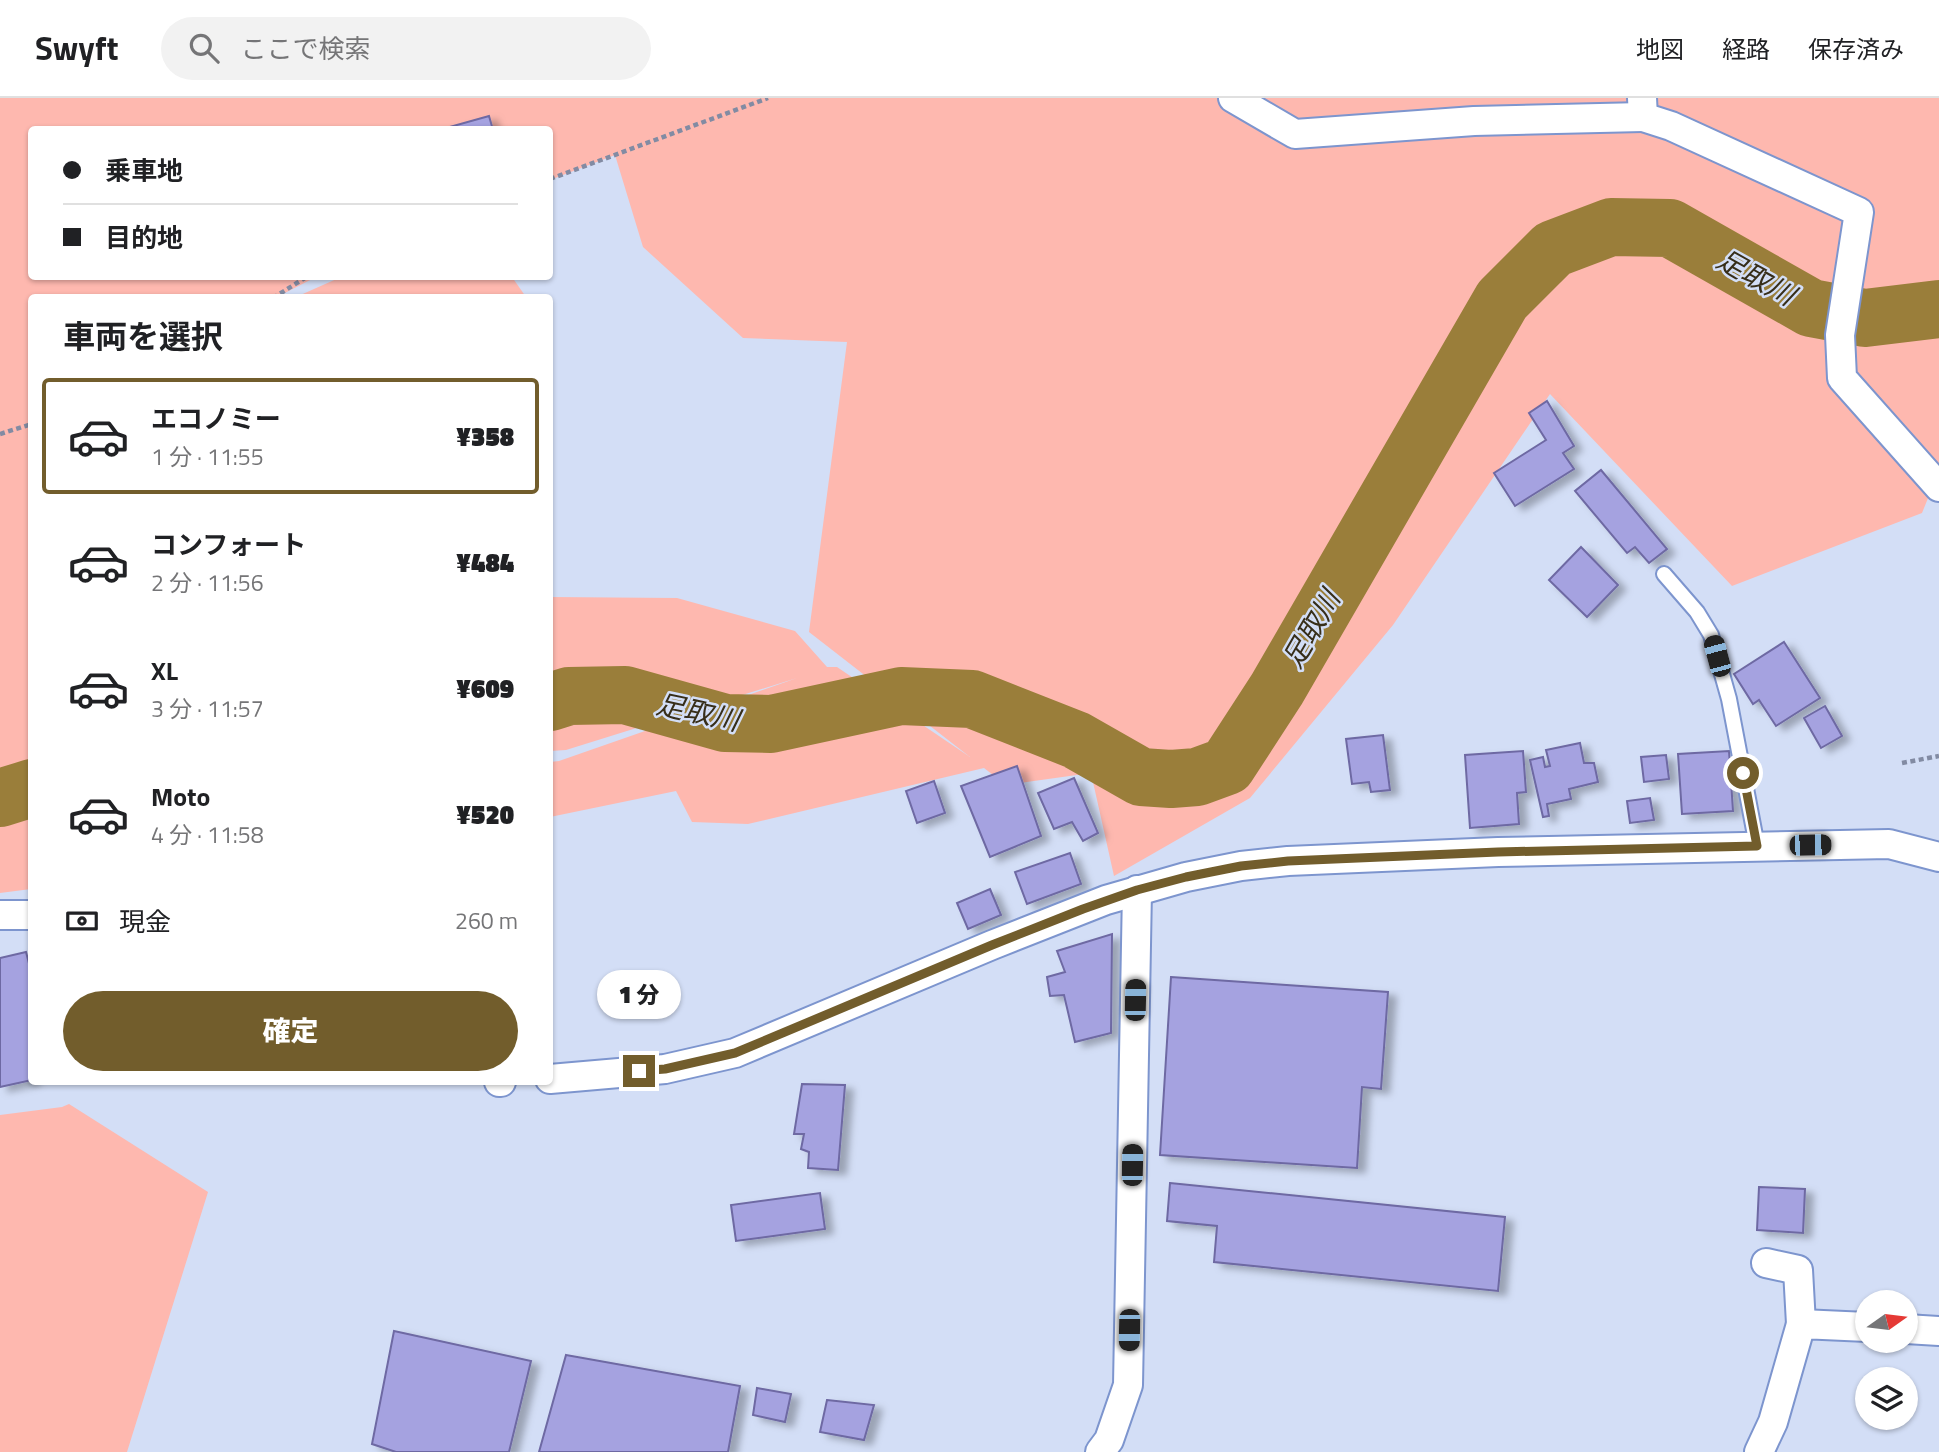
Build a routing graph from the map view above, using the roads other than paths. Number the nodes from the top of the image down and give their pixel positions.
1 (1233, 98) edge
2 (1643, 107) edge
3 (1939, 486) edge
4 (1664, 574) dead end
5 (1757, 846) junction
6 (1939, 857) edge
7 (1137, 890) junction
8 (0, 915) edge
9 (28, 915) edge
10 (553, 1079) edge
11 (1766, 1263) dead end
12 (1801, 1324) junction
13 (1855, 1326) edge
14 (1918, 1330) edge
15 (1939, 1331) edge
16 (1100, 1452) edge
17 (1759, 1452) edge

1 - 2 street
2 - 3 street
4 - 5 lane
5 - 6 street
5 - 7 street
7 - 10 street
7 - 16 street
8 - 9 street
11 - 12 street
12 - 13 street
12 - 17 street
14 - 15 street

